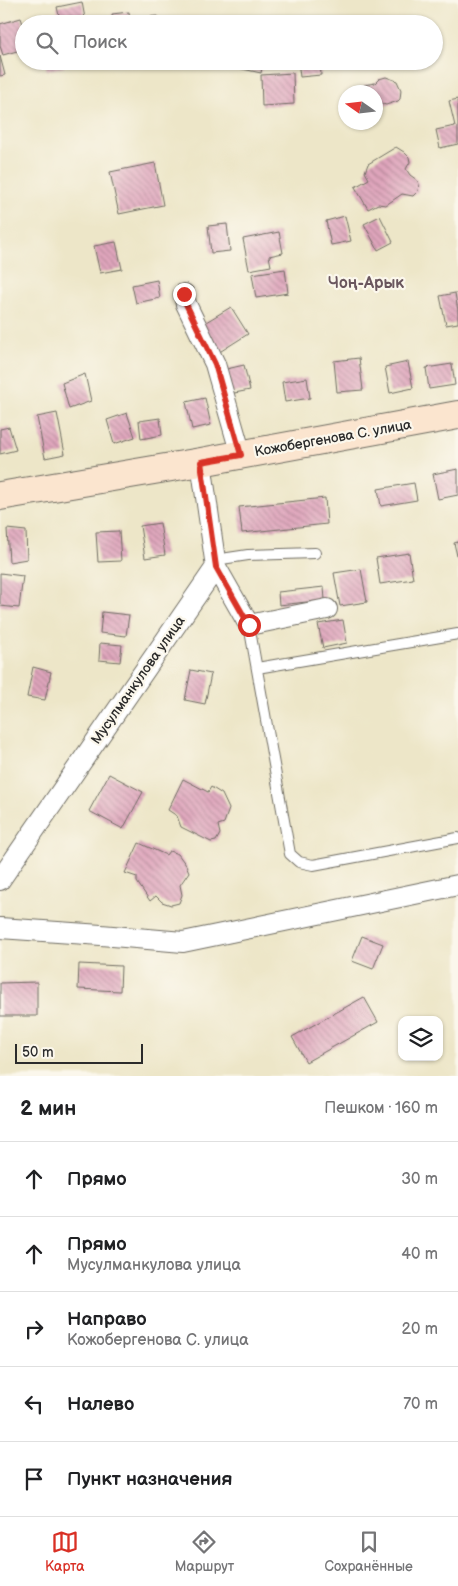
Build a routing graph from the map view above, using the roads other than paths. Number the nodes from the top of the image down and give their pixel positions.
1 (184, 294) dead end
2 (458, 415) edge
3 (241, 455) junction
4 (201, 462) junction
5 (0, 496) edge
6 (315, 553) dead end
7 (215, 564) junction
8 (327, 610) dead end
9 (249, 625) junction
10 (458, 634) edge
11 (257, 668) junction
12 (458, 838) edge
13 (0, 880) edge
14 (458, 885) edge
15 (0, 928) edge

1 - 3 street
2 - 3 main road, Кожобергенова С. улица
3 - 4 main road, Кожобергенова С. улица
4 - 5 main road, Кожобергенова С. улица
4 - 7 street
6 - 7 lane
7 - 9 street
7 - 13 street, Мусулманкулова улица
8 - 9 street
9 - 11 lane
10 - 11 lane
11 - 12 lane
14 - 15 street

